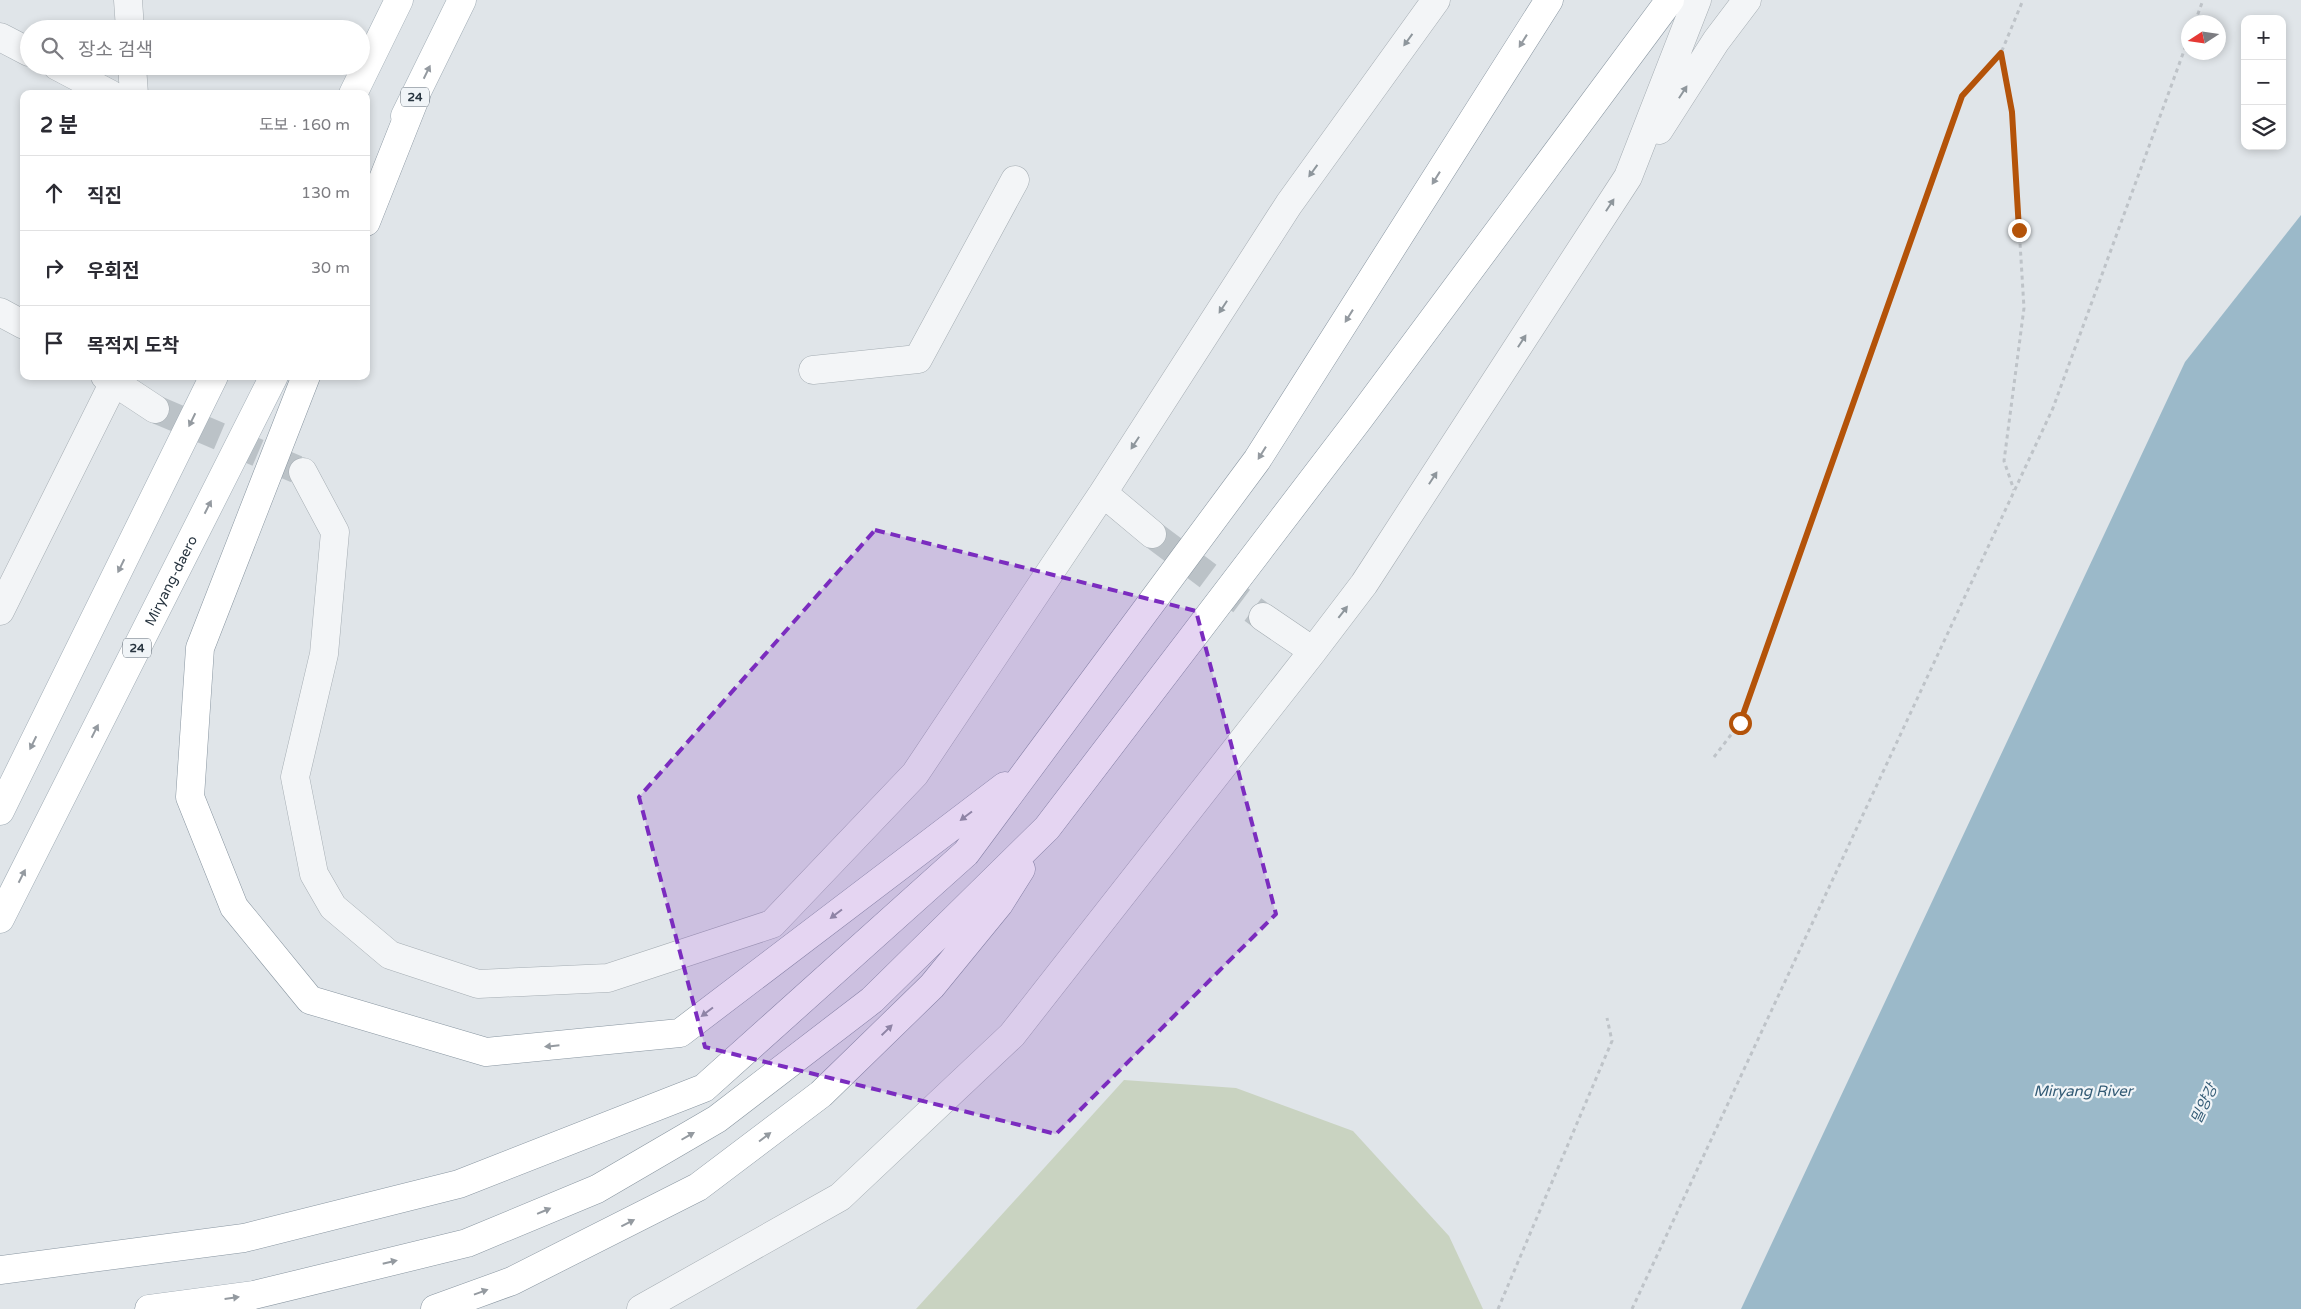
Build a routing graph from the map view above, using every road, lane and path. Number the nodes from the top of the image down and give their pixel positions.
1 (128, 0) edge
2 (399, 0) edge
3 (462, 0) edge
4 (1436, 0) edge
5 (1549, 0) edge
6 (1670, 0) edge
7 (1697, 0) edge
8 (1747, 0) edge
9 (2023, 0) edge
10 (2203, 0) edge
11 (2198, 15) edge
12 (129, 20) edge
13 (0, 37) edge
14 (20, 47) edge
15 (2001, 53) junction
16 (370, 59) edge
17 (2181, 59) edge
18 (74, 75) edge
19 (133, 75) edge
20 (362, 75) edge
21 (102, 90) edge
22 (134, 90) edge
23 (355, 90) edge
24 (416, 96) junction
25 (1628, 177) junction
26 (1014, 180) dead end
27 (370, 186) edge
28 (370, 212) edge
29 (0, 312) edge
30 (20, 323) edge
31 (812, 370) dead end
32 (111, 380) edge
33 (115, 380) edge
34 (212, 380) edge
35 (272, 380) edge
36 (304, 380) edge
37 (155, 410) tunnel mouth
38 (302, 472) tunnel mouth
39 (2014, 490) junction
40 (1103, 493) junction
41 (1152, 534) tunnel mouth
42 (0, 611) edge
43 (1263, 617) tunnel mouth
44 (1313, 651) junction
45 (1714, 757) dead end
46 (1032, 765) junction
47 (0, 811) edge
48 (1047, 828) junction
49 (0, 919) edge
50 (1607, 1018) dead end
51 (0, 1270) edge
52 (149, 1309) edge
53 (435, 1309) edge
54 (641, 1309) edge
55 (1498, 1309) edge
56 (1632, 1309) edge

1 - 12 street
2 - 16 main road
24 -> 3 main road, 24
4 -> 40 street
5 -> 46 main road
6 - 48 main road
7 - 25 street
25 -> 8 street
9 - 15 path
10 - 11 path
13 - 14 street
15 - 39 path
15 - 45 path
17 - 39 path
18 - 21 street
19 - 22 street
20 - 23 main road
24 - 27 main road, 24
24 - 28 main road
44 -> 25 street
26 - 31 street
29 - 30 street
32 - 42 street
33 - 37 street
34 -> 47 main road
49 -> 35 main road, Miryang-daero / 24
46 -> 36 main road
38 - 40 street
39 - 56 path
40 - 41 street
43 - 44 street
44 - 54 street
46 - 51 main road
52 -> 48 main road
53 -> 48 main road
50 - 55 path

